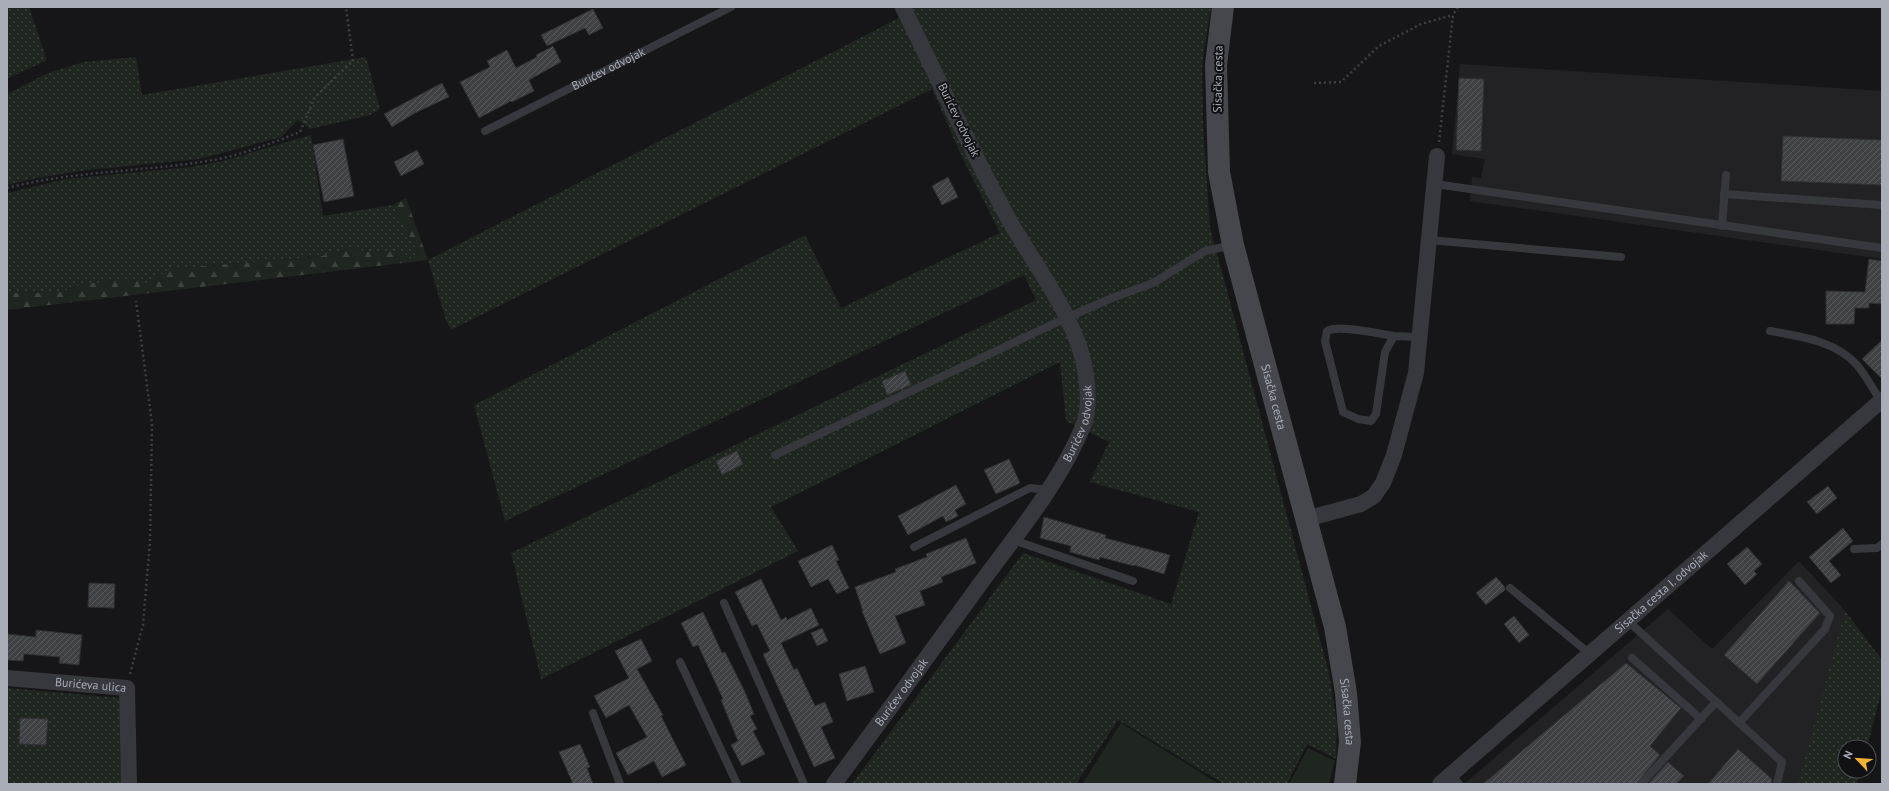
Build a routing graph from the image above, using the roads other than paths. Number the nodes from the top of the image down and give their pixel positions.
1 (731, 7) edge
2 (903, 7) edge
3 (1223, 7) edge
4 (485, 131) dead end
5 (1437, 156) road end
6 (1726, 175) dead end
7 (1435, 184) junction
8 (1724, 194) junction
9 (1882, 205) edge
10 (1722, 226) junction
11 (1429, 240) junction
12 (1233, 244) junction
13 (1882, 248) edge
14 (1621, 257) dead end
15 (1066, 318) junction
16 (1770, 331) dead end
17 (1394, 336) junction
18 (1419, 337) junction
19 (1882, 401) edge
20 (775, 455) dead end
21 (1048, 490) junction
22 (1306, 519) junction
23 (1013, 540) junction
24 (1882, 544) edge
25 (914, 547) dead end
26 (1854, 549) dead end
27 (1133, 581) dead end
28 (1799, 581) dead end
29 (1510, 588) dead end
30 (724, 603) dead end
31 (1628, 621) junction
32 (1590, 654) junction
33 (1632, 658) dead end
34 (680, 662) dead end
35 (7, 678) edge
36 (1716, 702) junction
37 (593, 713) dead end
38 (1701, 719) junction
39 (1739, 723) junction
40 (1450, 781) edge
41 (129, 784) edge
42 (620, 784) edge
43 (737, 784) edge
44 (804, 784) edge
45 (834, 784) edge
46 (1345, 784) edge
47 (1641, 784) edge
48 (1777, 784) edge

1 - 4 lane, Burićev odvojak
2 - 15 street, Burićev odvojak
3 - 12 main road, Sisačka cesta
5 - 7 street
6 - 8 lane
7 - 10 lane
7 - 11 street
8 - 9 lane
8 - 10 lane
10 - 13 lane
11 - 14 lane
11 - 18 street
12 - 15 lane
12 - 22 main road, Sisačka cesta
15 - 20 lane
15 - 21 street, Burićev odvojak
16 - 19 lane
17 - 17 lane
17 - 18 lane
18 - 22 street
19 - 31 street, Sisačka cesta I. odvojak
21 - 23 street, Burićev odvojak
21 - 25 lane
22 - 46 main road, Sisačka cesta
23 - 27 lane
23 - 45 street, Burićev odvojak
24 - 26 lane
28 - 39 lane
29 - 32 lane
30 - 44 lane
31 - 32 street, Sisačka cesta I. odvojak
31 - 36 lane
32 - 40 street, Sisačka cesta I. odvojak
33 - 38 lane
34 - 43 lane
35 - 41 street, Burićeva ulica
36 - 38 lane
36 - 39 lane
37 - 42 lane
38 - 47 lane
39 - 48 lane

